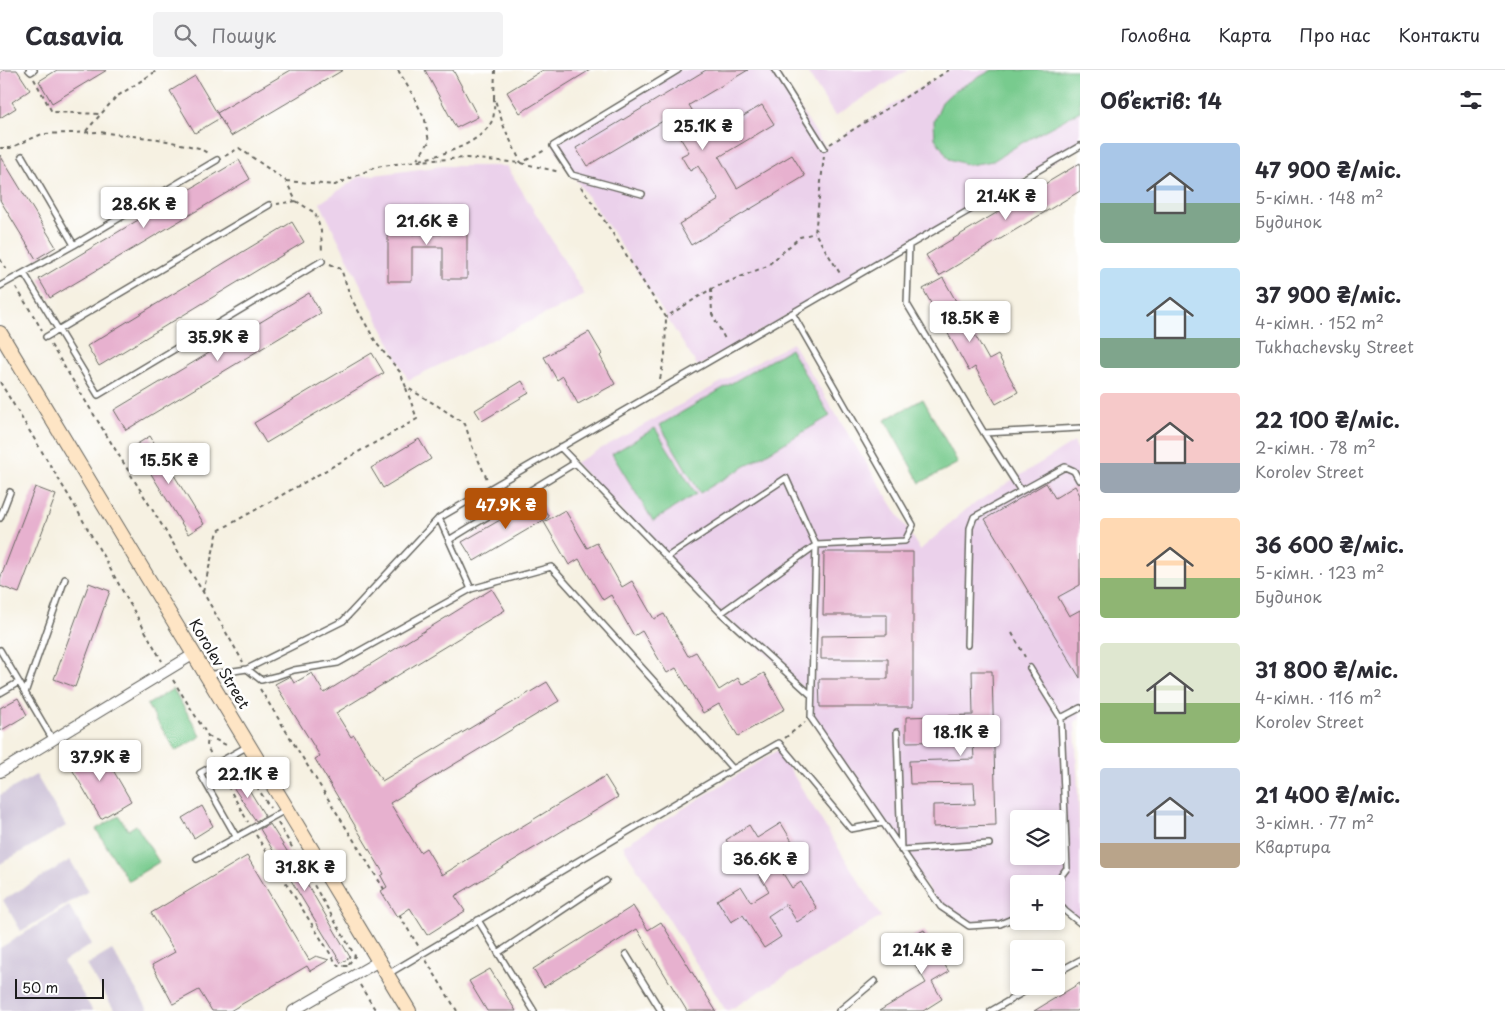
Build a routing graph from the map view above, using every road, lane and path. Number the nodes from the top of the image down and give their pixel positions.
1 (158, 70) edge
2 (398, 70) edge
3 (495, 70) edge
4 (678, 70) edge
5 (775, 70) edge
6 (949, 70) edge
7 (31, 71) edge
8 (494, 97) junction
9 (101, 114) junction
10 (85, 132) junction
11 (553, 146) junction
12 (1080, 146) edge
13 (0, 148) edge
14 (824, 148) junction
15 (22, 156) dead end
16 (217, 160) junction
17 (416, 161) junction
18 (521, 163) junction
19 (572, 174) junction
20 (286, 181) junction
21 (642, 194) dead end
22 (296, 201) junction
23 (269, 205) joint
24 (815, 233) junction
25 (74, 245) junction
26 (909, 245) junction
27 (0, 259) edge
28 (322, 261) junction
29 (24, 273) junction
30 (12, 279) junction
31 (845, 282) junction
32 (0, 286) edge
33 (711, 290) junction
34 (792, 313) junction
35 (666, 317) junction
36 (60, 329) junction
37 (0, 333) edge
38 (46, 337) junction
39 (737, 344) junction
40 (0, 382) edge
41 (406, 387) junction
42 (654, 392) junction
43 (1080, 428) edge
44 (984, 433) junction
45 (560, 447) junction
46 (575, 463) junction
47 (1079, 480) edge
48 (492, 487) junction
49 (1021, 491) junction
50 (10, 492) dead end
51 (0, 518) edge
52 (439, 518) junction
53 (449, 540) junction
54 (816, 545) junction
55 (667, 557) junction
56 (65, 579) dead end
57 (471, 589) junction
58 (203, 592) junction
59 (721, 613) junction
60 (1012, 633) dead end
61 (967, 645) dead end
62 (0, 650) edge
63 (194, 654) junction
64 (1025, 657) dead end
65 (1030, 668) dead end
66 (247, 669) junction
67 (167, 670) junction
68 (207, 676) junction
69 (19, 682) junction
70 (25, 692) junction
71 (0, 693) edge
72 (811, 695) junction
73 (1080, 708) edge
74 (811, 718) junction
75 (1061, 718) junction
76 (897, 732) dead end
77 (208, 736) junction
78 (53, 740) junction
79 (779, 743) junction
80 (249, 746) junction
81 (236, 753) junction
82 (215, 765) junction
83 (733, 769) junction
84 (0, 772) edge
85 (288, 809) junction
86 (274, 817) junction
87 (883, 823) junction
88 (252, 828) junction
89 (236, 838) junction
90 (989, 844) dead end
91 (901, 850) junction
92 (197, 859) dead end
93 (1061, 875) edge
94 (606, 881) dead end
95 (384, 889) dead end
96 (1065, 911) edge
97 (399, 915) dead end
98 (478, 920) junction
99 (1010, 920) edge
100 (1080, 922) edge
101 (498, 952) junction
102 (422, 953) junction
103 (626, 954) dead end
104 (1080, 960) edge
105 (379, 961) junction
106 (1065, 969) edge
107 (351, 970) junction
108 (387, 974) junction
109 (875, 981) dead end
110 (1019, 995) edge
111 (293, 1011) edge
112 (376, 1011) edge
113 (410, 1011) edge
114 (458, 1011) edge
115 (534, 1011) edge
116 (661, 1011) edge
117 (839, 1011) edge
118 (991, 1011) edge

1 - 9 path
2 - 17 path
3 - 8 path
4 - 11 lane
5 - 14 lane
6 - 14 path
7 - 9 path
8 - 17 path
8 - 18 path
9 - 10 path
10 - 13 path
10 - 16 path
11 - 18 path
11 - 19 lane
12 - 26 lane
14 - 24 path
15 - 25 lane
16 - 20 path
16 - 25 lane
17 - 18 path
17 - 20 path
18 - 19 path
19 - 21 lane
19 - 35 path
20 - 22 path
22 - 23 path
22 - 28 path
23 - 36 lane
24 - 31 path
24 - 33 path
25 - 29 lane
26 - 31 lane
26 - 44 lane
27 - 30 path
28 - 36 lane
28 - 41 path
29 - 30 lane
29 - 36 lane
30 - 32 lane
30 - 38 path
31 - 34 lane
33 - 35 path
33 - 39 path
34 - 39 lane
34 - 54 lane
35 - 42 path
36 - 38 lane
37 - 63 street, Korolev Street
38 - 58 path
39 - 42 lane
40 - 67 path
41 - 48 path
41 - 58 path
42 - 45 lane
43 - 44 lane
44 - 49 lane
45 - 46 lane
45 - 48 lane
46 - 53 lane
46 - 55 lane
47 - 49 lane
48 - 52 lane
49 - 61 lane
50 - 51 lane
52 - 53 lane
52 - 66 lane
53 - 57 lane
54 - 55 lane
54 - 59 lane
54 - 72 lane
55 - 59 lane
56 - 70 lane
57 - 66 lane
57 - 83 lane
58 - 66 path
59 - 72 lane
60 - 64 path
62 - 69 lane
63 - 67 street
63 - 68 street, Korolev Street
65 - 75 lane
66 - 68 lane
66 - 95 path
67 - 77 path
67 - 78 street
68 - 80 street, Korolev Street
69 - 70 lane
69 - 71 lane
70 - 78 lane
72 - 74 lane
73 - 75 lane
74 - 79 path
74 - 87 lane
75 - 93 lane
76 - 91 lane
77 - 81 path
77 - 82 path
78 - 84 street
79 - 83 lane
79 - 87 lane
80 - 81 lane
80 - 85 street, Korolev Street
81 - 82 lane
81 - 86 path
82 - 88 path
82 - 89 lane
83 - 98 lane
85 - 86 lane
85 - 105 street, Korolev Street
86 - 88 lane
86 - 107 path
87 - 91 lane
88 - 89 lane
88 - 107 path
89 - 92 lane
90 - 91 lane
91 - 99 lane
94 - 101 lane
96 - 100 lane
97 - 102 path
98 - 101 lane
98 - 102 lane
101 - 115 lane
102 - 108 lane
102 - 114 path
103 - 116 lane
104 - 106 lane
105 - 107 street
105 - 108 street, Korolev Street
107 - 111 street
107 - 112 path
108 - 113 street, Korolev Street
109 - 117 lane
110 - 118 lane

